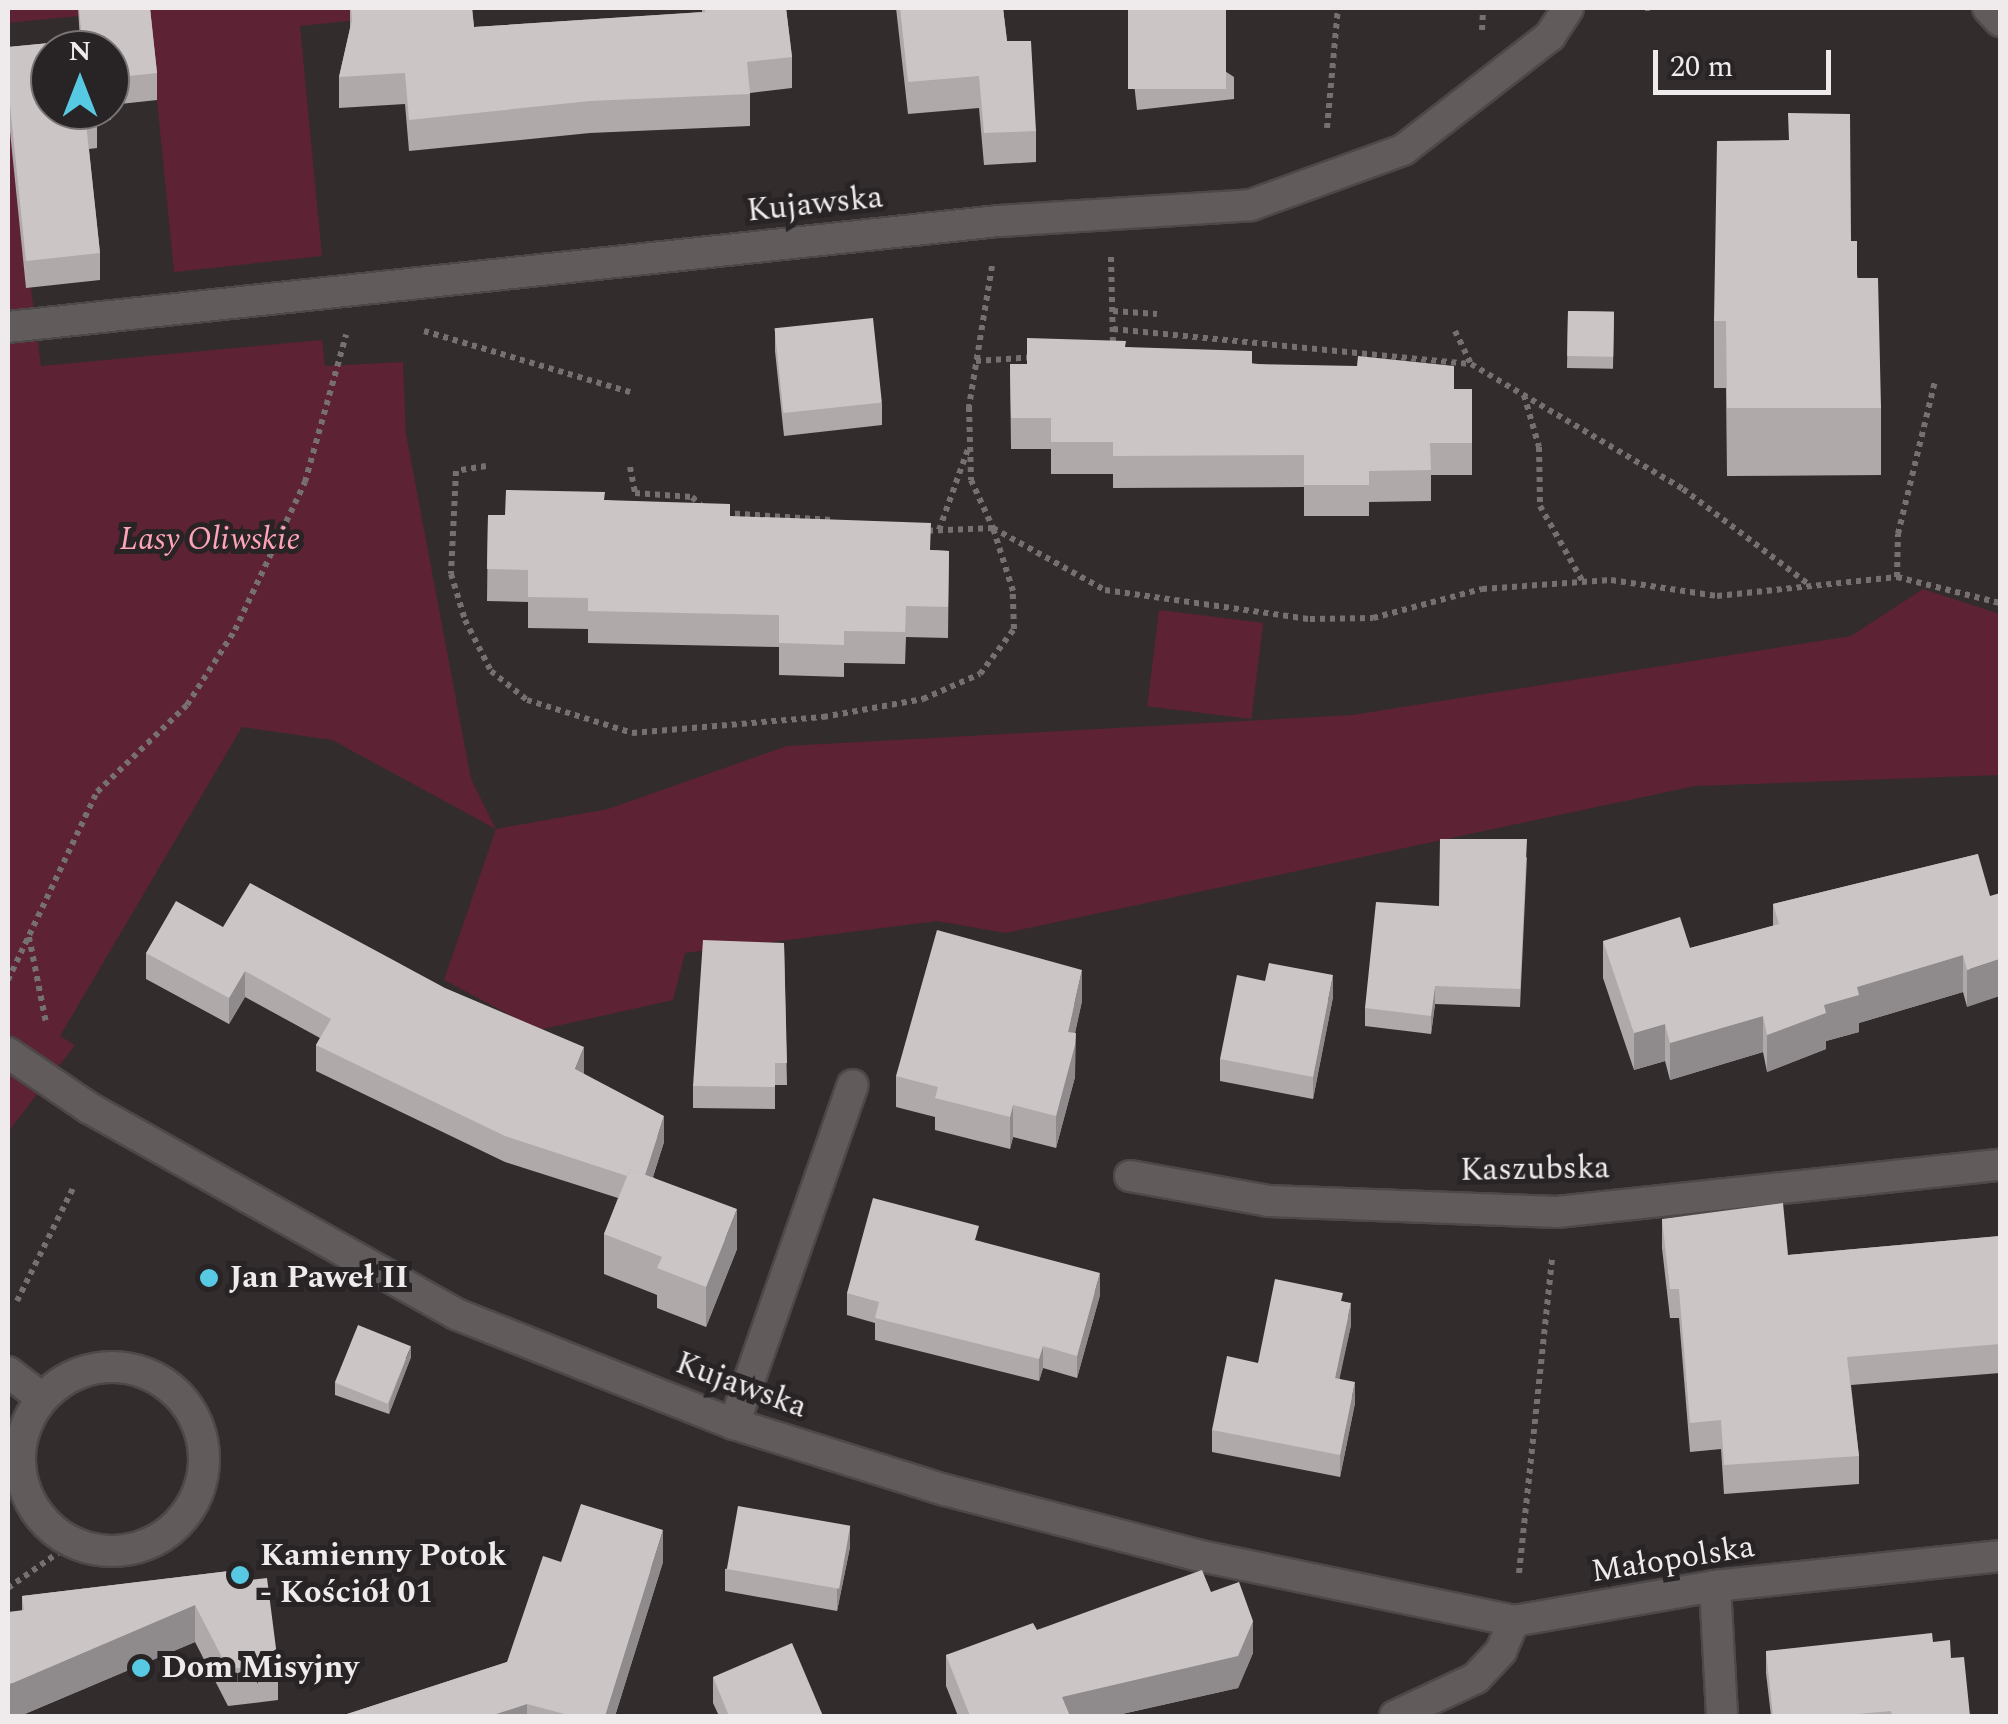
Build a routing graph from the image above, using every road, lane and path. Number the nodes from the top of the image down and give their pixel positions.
1 (1338, 8) edge
2 (1482, 8) edge
3 (1568, 8) edge
4 (1645, 8) edge
5 (1654, 8) edge
6 (1988, 8) edge
7 (2000, 21) edge
8 (1482, 41) dead end
9 (1325, 142) dead end
10 (1109, 214) junction
11 (999, 221) junction
12 (352, 294) junction
13 (1113, 310) junction
14 (1157, 314) dead end
15 (8, 326) edge
16 (1113, 329) junction
17 (1456, 331) dead end
18 (1113, 353) edge
19 (1054, 356) edge
20 (976, 361) junction
21 (1472, 364) junction
22 (1935, 382) dead end
23 (630, 392) dead end
24 (1524, 394) junction
25 (970, 442) junction
26 (486, 466) dead end
27 (630, 467) dead end
28 (849, 524) edge
29 (993, 528) junction
30 (915, 530) edge
31 (939, 530) junction
32 (1897, 577) junction
33 (1583, 582) junction
34 (1808, 584) junction
35 (2000, 603) edge
36 (29, 936) junction
37 (8, 980) edge
38 (8, 1053) edge
39 (853, 1085) dead end
40 (58, 1088) junction
41 (2000, 1166) edge
42 (1130, 1176) dead end
43 (73, 1188) dead end
44 (1557, 1212) junction
45 (17, 1301) dead end
46 (8, 1372) edge
47 (42, 1398) junction
48 (734, 1424) junction
49 (72, 1543) junction
50 (2000, 1556) edge
51 (1714, 1586) junction
52 (8, 1588) edge
53 (1514, 1621) junction
54 (1395, 1716) edge
55 (1722, 1716) edge

1 - 9 path
2 - 8 path
3 - 10 street, Kujawska
4 - 5 path
6 - 7 street
10 - 11 street, Kujawska
10 - 13 path
11 - 12 street, Kujawska
11 - 20 path
12 - 15 street, Kujawska
12 - 23 path
12 - 36 path
13 - 14 path
13 - 16 path
16 - 18 path
16 - 21 path
17 - 21 path
19 - 20 path
20 - 25 path
21 - 24 path
22 - 32 path
24 - 33 path
24 - 34 path
25 - 29 path
25 - 31 path
26 - 29 path
27 - 28 path
29 - 31 path
29 - 33 path
30 - 31 path
32 - 34 path
32 - 35 path
33 - 34 path
36 - 37 path
36 - 40 path
38 - 40 street, Kujawska
39 - 48 street
40 - 48 street, Kujawska
41 - 44 street, Kaszubska
42 - 44 street, Kaszubska
43 - 45 path
44 - 53 path
46 - 47 street
47 - 49 street
47 - 49 street
48 - 53 street, Kujawska
49 - 52 path
50 - 51 street, Małopolska
51 - 53 street, Małopolska
51 - 55 street
53 - 54 street

